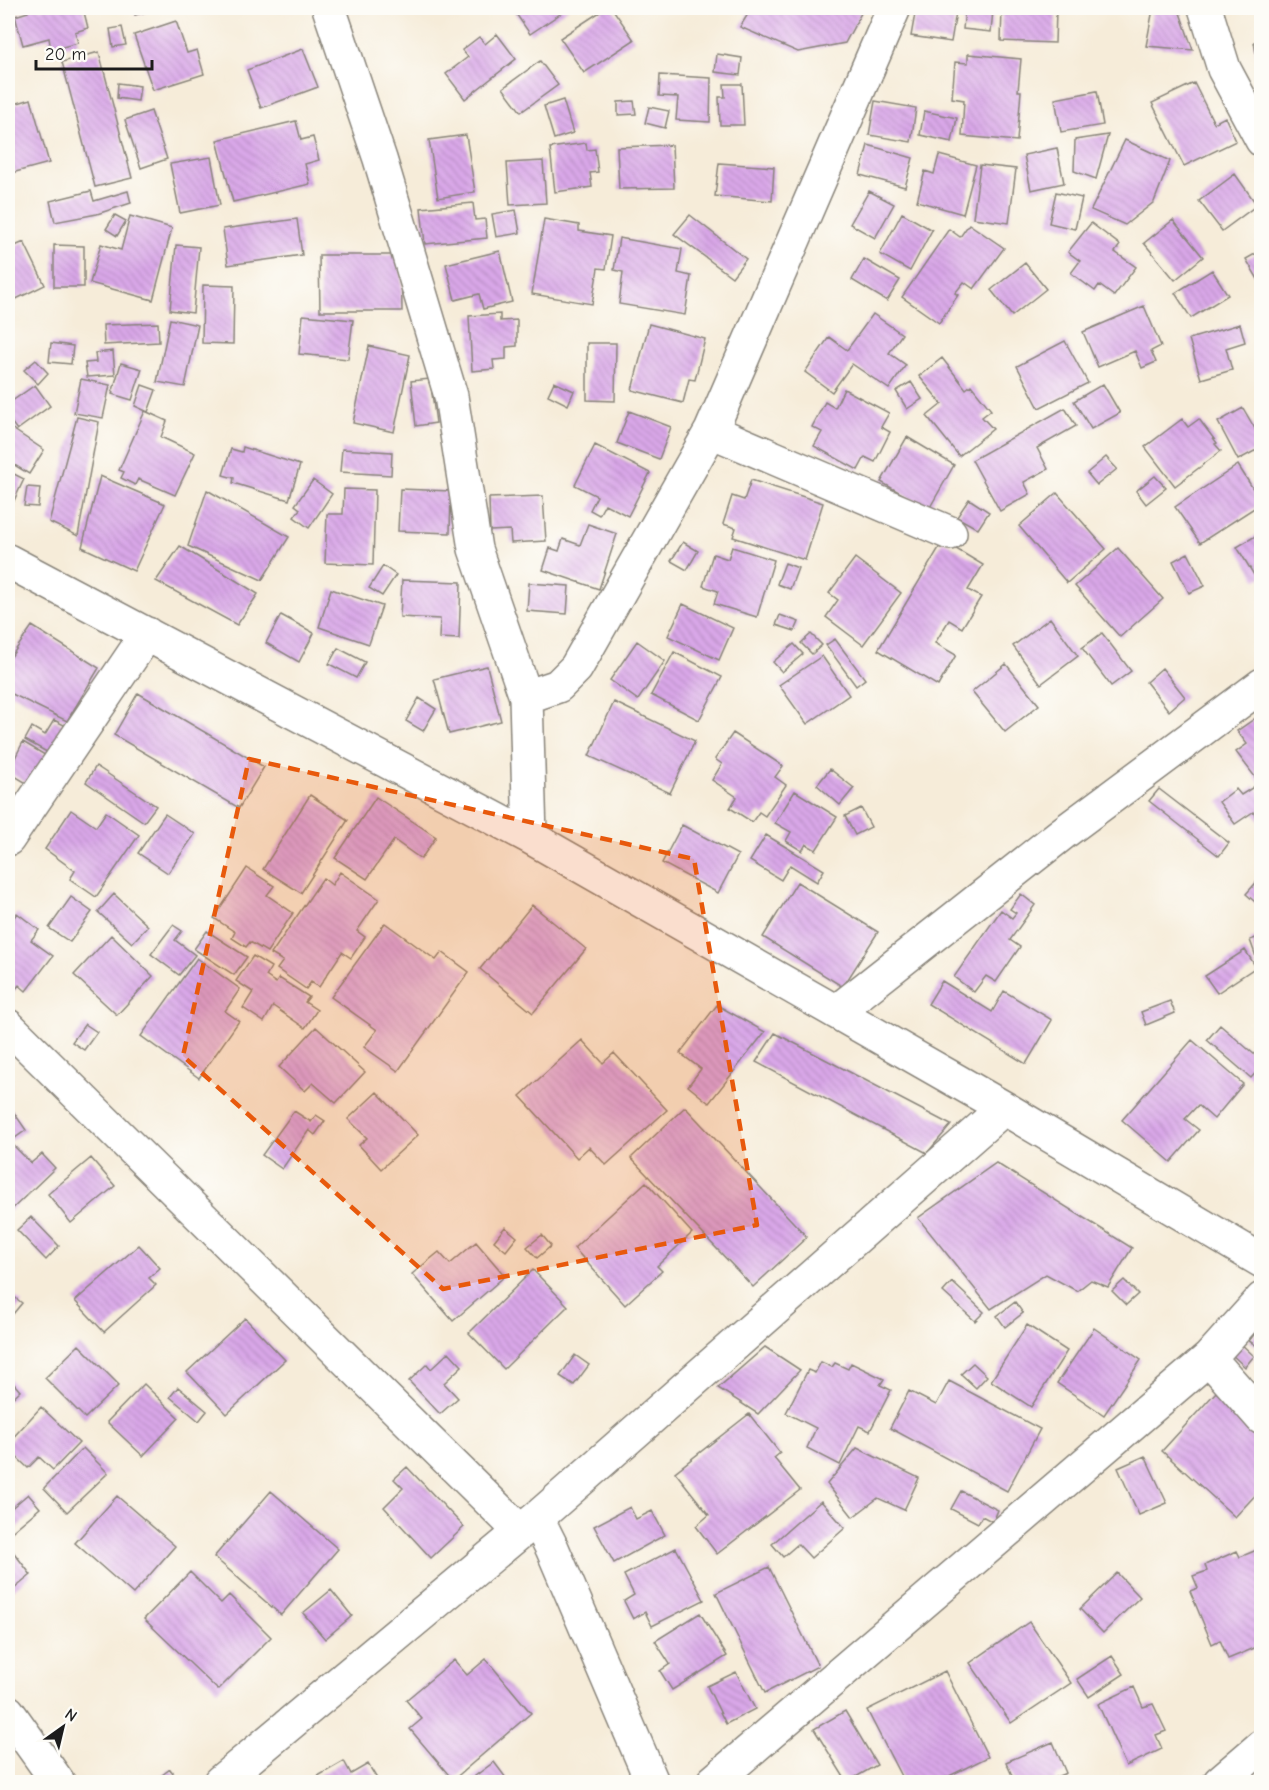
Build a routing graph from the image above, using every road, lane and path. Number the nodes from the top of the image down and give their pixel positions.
1 (329, 8) edge
2 (894, 8) edge
3 (1205, 8) edge
4 (1262, 140) edge
5 (711, 431) junction
6 (950, 533) dead end
7 (8, 561) edge
8 (147, 634) junction
9 (1262, 685) edge
10 (526, 697) junction
11 (530, 837) junction
12 (8, 839) edge
13 (836, 1012) junction
14 (8, 1026) edge
15 (1004, 1108) junction
16 (1262, 1261) edge
17 (1262, 1299) edge
18 (1209, 1358) junction
19 (1262, 1418) edge
20 (529, 1525) junction
21 (8, 1712) edge
22 (1262, 1746) edge
23 (745, 1771) edge
24 (58, 1782) edge
25 (220, 1782) edge
26 (652, 1782) edge
27 (713, 1782) edge
28 (1220, 1782) edge

1 - 10 street
2 - 5 street
3 - 4 street
5 - 6 street
5 - 10 street
7 - 8 street
8 - 11 street
8 - 12 street
9 - 13 street
10 - 11 street
11 - 13 street
13 - 15 street
14 - 20 street
15 - 16 street
15 - 20 street
17 - 18 street
18 - 19 street
18 - 23 street
20 - 25 street
20 - 26 street
21 - 24 street
22 - 28 street
23 - 27 street

